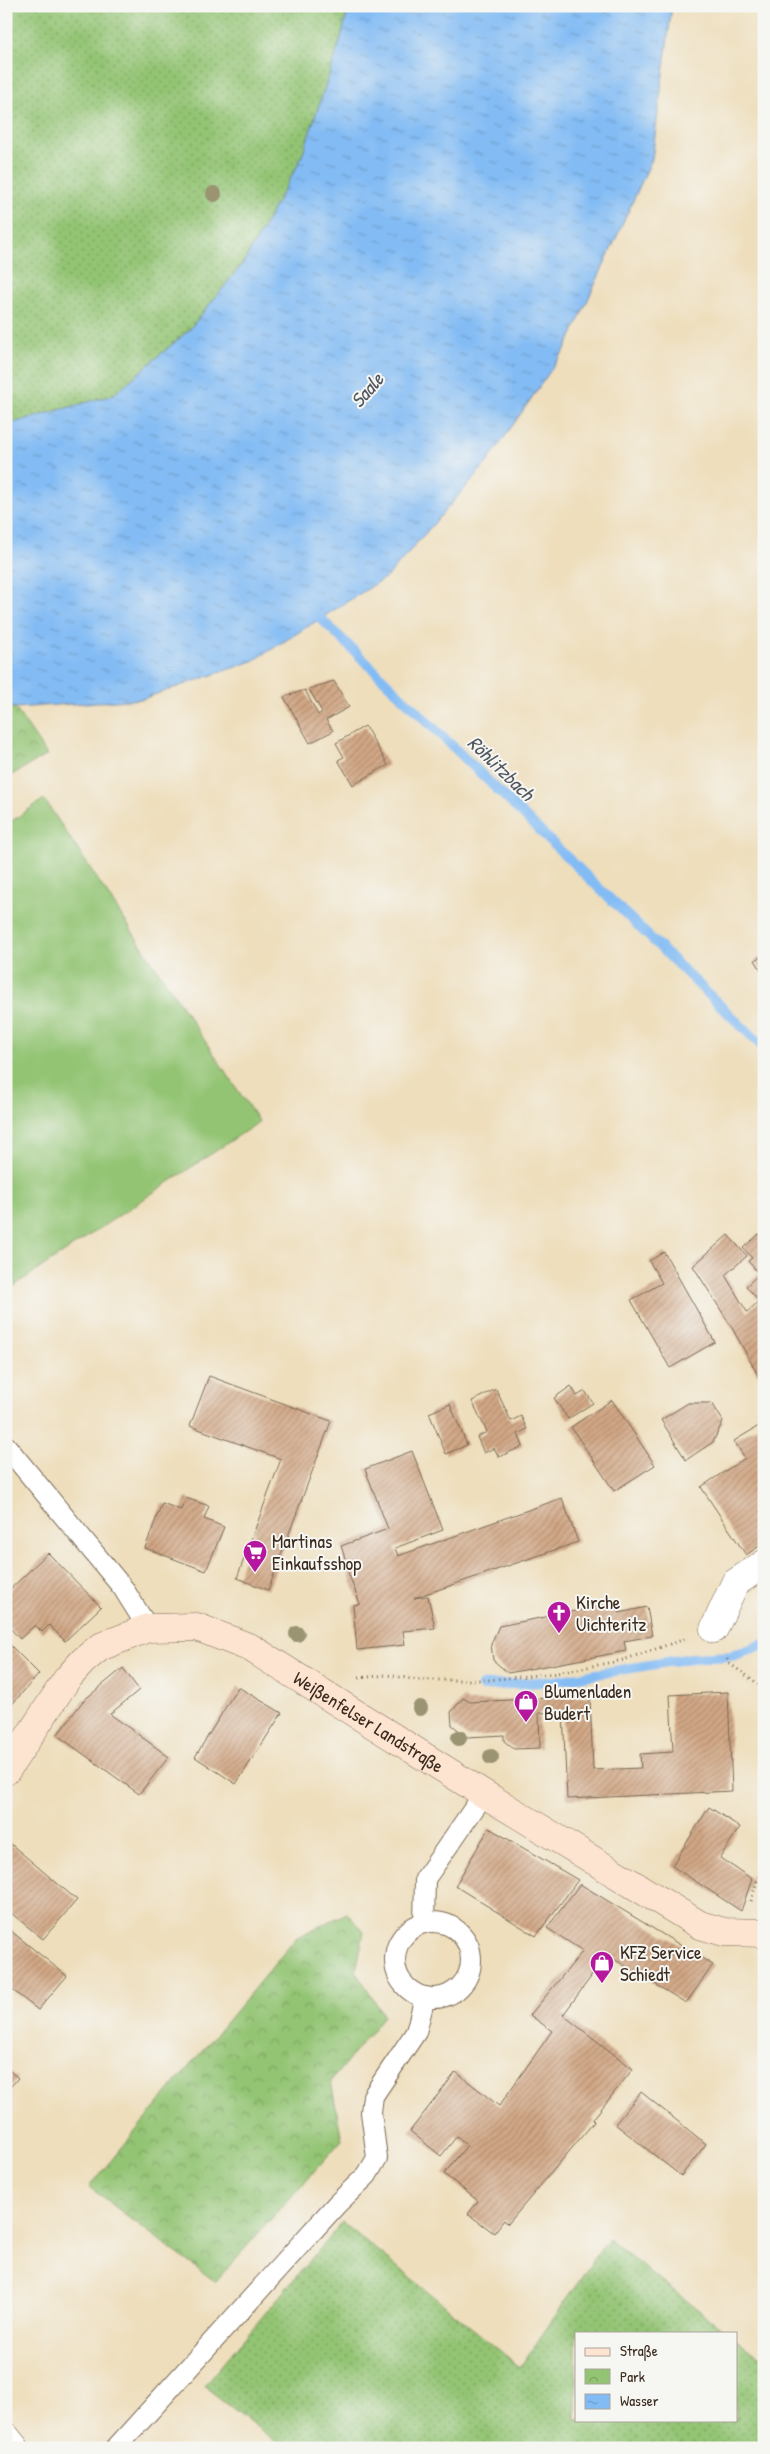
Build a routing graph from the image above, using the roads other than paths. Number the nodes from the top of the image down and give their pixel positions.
1 (6, 1446) edge
2 (764, 1564) edge
3 (148, 1628) junction
4 (714, 1629) road end
5 (6, 1771) edge
6 (484, 1794) junction
7 (424, 1923) junction
8 (753, 1933) edge
9 (424, 1997) junction
10 (6, 2437) edge
11 (15, 2448) edge
12 (116, 2448) edge

1 - 3 lane
2 - 4 street
3 - 5 main road, Weißenfelser Landstraße
3 - 6 main road, Weißenfelser Landstraße
6 - 7 lane
6 - 8 main road, Weißenfelser Landstraße
7 - 9 lane
7 - 9 lane
9 - 12 lane
10 - 11 street

